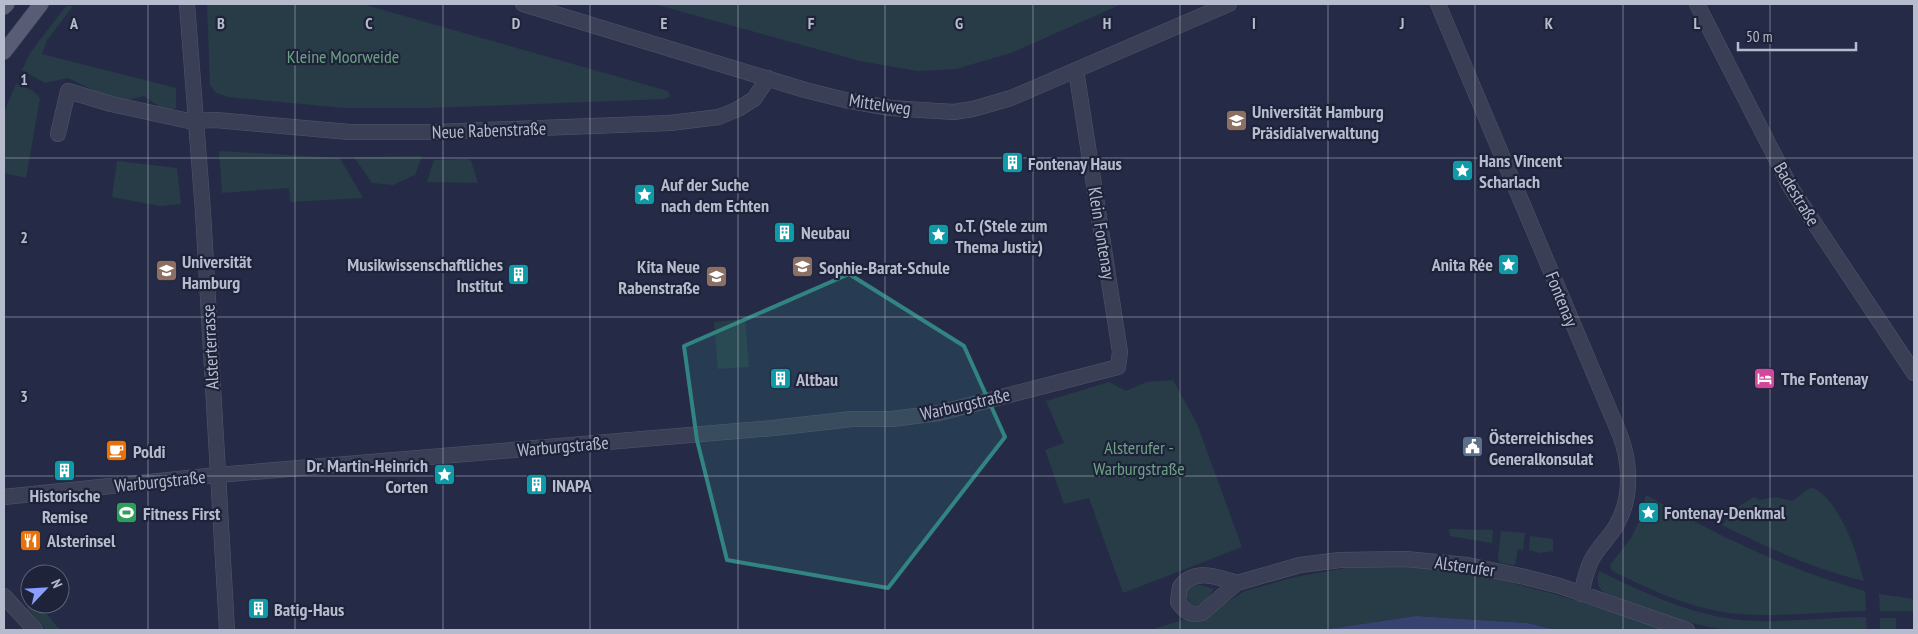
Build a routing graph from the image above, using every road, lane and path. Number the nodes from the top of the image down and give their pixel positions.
1 (7, 4) edge
2 (41, 4) edge
3 (188, 4) edge
4 (523, 4) edge
5 (1229, 4) edge
6 (1438, 4) edge
7 (1697, 4) edge
8 (4, 8) edge
9 (4, 52) edge
10 (1076, 70) junction
11 (768, 78) junction
12 (195, 121) junction
13 (58, 134) dead end
14 (1118, 367) joint
15 (1914, 373) edge
16 (217, 475) junction
17 (4, 497) edge
18 (1237, 583) dead end
19 (1581, 594) junction
20 (4, 596) edge
21 (35, 630) edge
22 (227, 630) edge
23 (1687, 630) edge

1 - 8 main road
2 - 9 main road
3 - 12 street, Alsterterrasse
4 - 11 street, Mittelweg
5 - 10 street, Mittelweg
6 - 19 street, Fontenay
7 - 15 street, Badestraße
10 - 11 street, Mittelweg
10 - 14 street, Klein Fontenay
11 - 12 street, Neue Rabenstraße
12 - 13 street, Neue Rabenstraße
12 - 16 street, Alsterterrasse
14 - 16 street, Warburgstraße
16 - 17 street, Warburgstraße
16 - 22 street, Alsterterrasse
18 - 19 street, Alsterufer
19 - 23 street, Alsterufer
20 - 21 street

